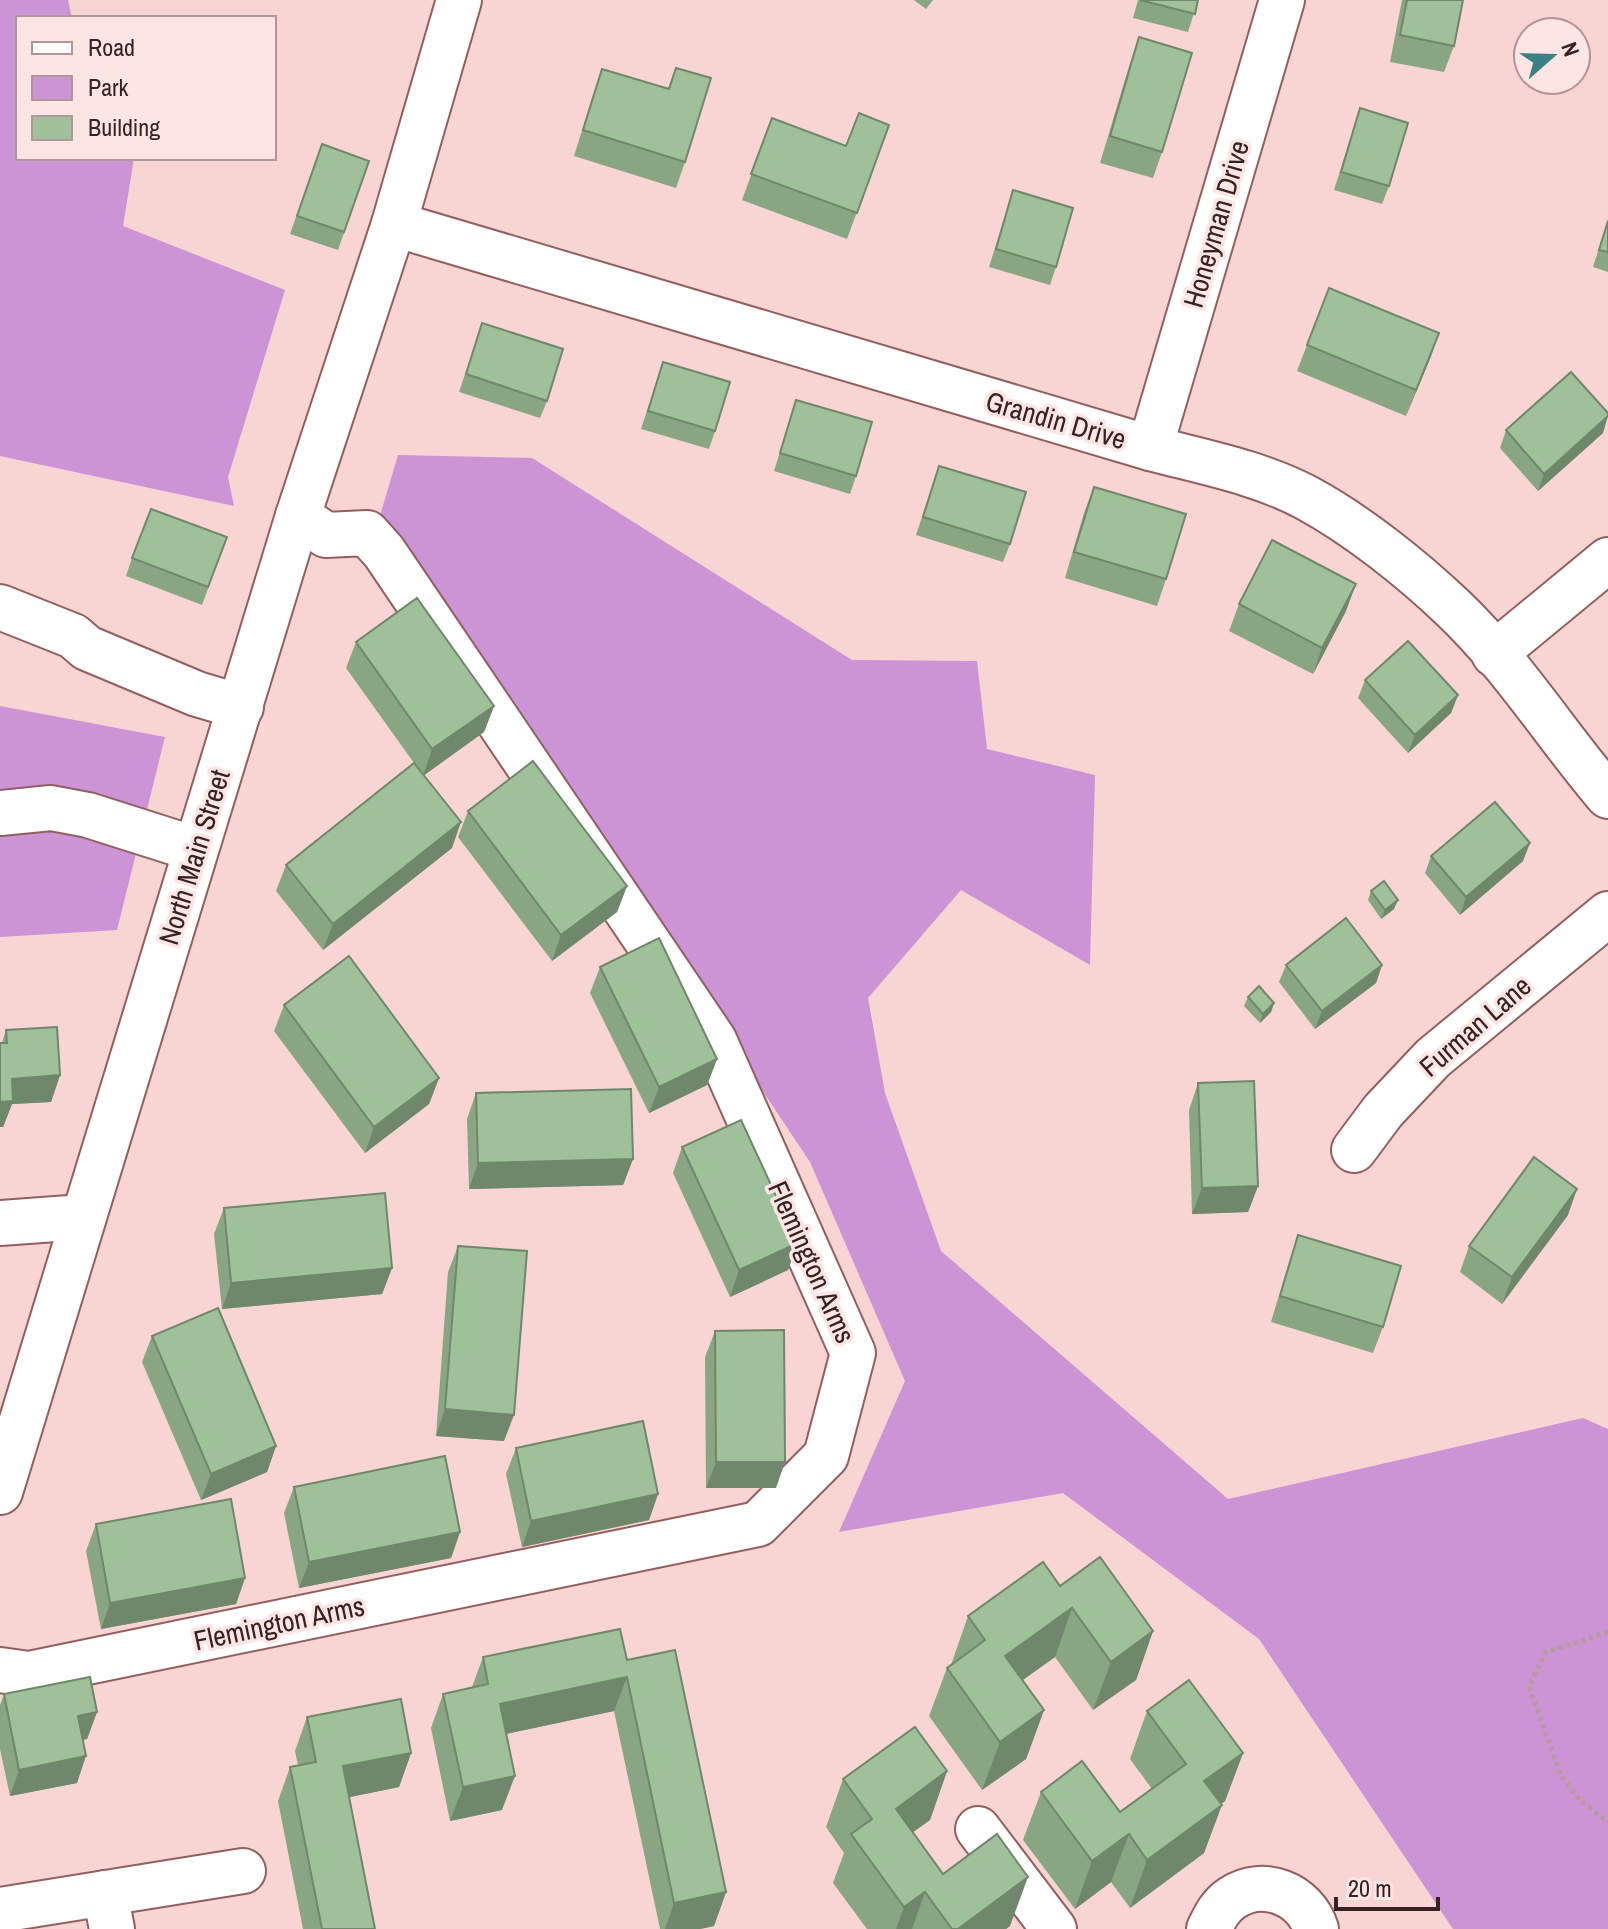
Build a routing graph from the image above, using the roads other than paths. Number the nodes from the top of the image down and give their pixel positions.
1 (459, 0) edge
2 (1282, 0) edge
3 (394, 224) junction
4 (1150, 448) junction
5 (298, 516) junction
6 (1608, 560) edge
7 (0, 607) edge
8 (1494, 654) junction
9 (241, 707) junction
10 (1608, 796) edge
11 (0, 813) edge
12 (195, 849) junction
13 (1608, 914) edge
14 (1354, 1150) dead end
15 (83, 1217) junction
16 (0, 1223) edge
17 (0, 1492) edge
18 (0, 1670) edge
19 (978, 1829) dead end
20 (243, 1871) dead end
21 (0, 1910) edge
22 (109, 1911) edge
23 (1054, 1929) edge
24 (1209, 1929) edge
25 (1316, 1929) edge

1 - 3 street, North Main Street
2 - 4 street, Honeyman Drive
3 - 4 street, Grandin Drive
3 - 5 street, North Main Street
4 - 8 street, Grandin Drive
5 - 9 street, North Main Street
5 - 18 street, Flemington Arms
6 - 8 street
7 - 9 street
8 - 10 street, Grandin Drive
9 - 12 street, North Main Street
11 - 12 street
12 - 15 street, North Main Street
13 - 14 street, Furman Lane
15 - 16 street
15 - 17 street, North Main Street
19 - 23 street
20 - 22 street
21 - 22 street
24 - 25 street

